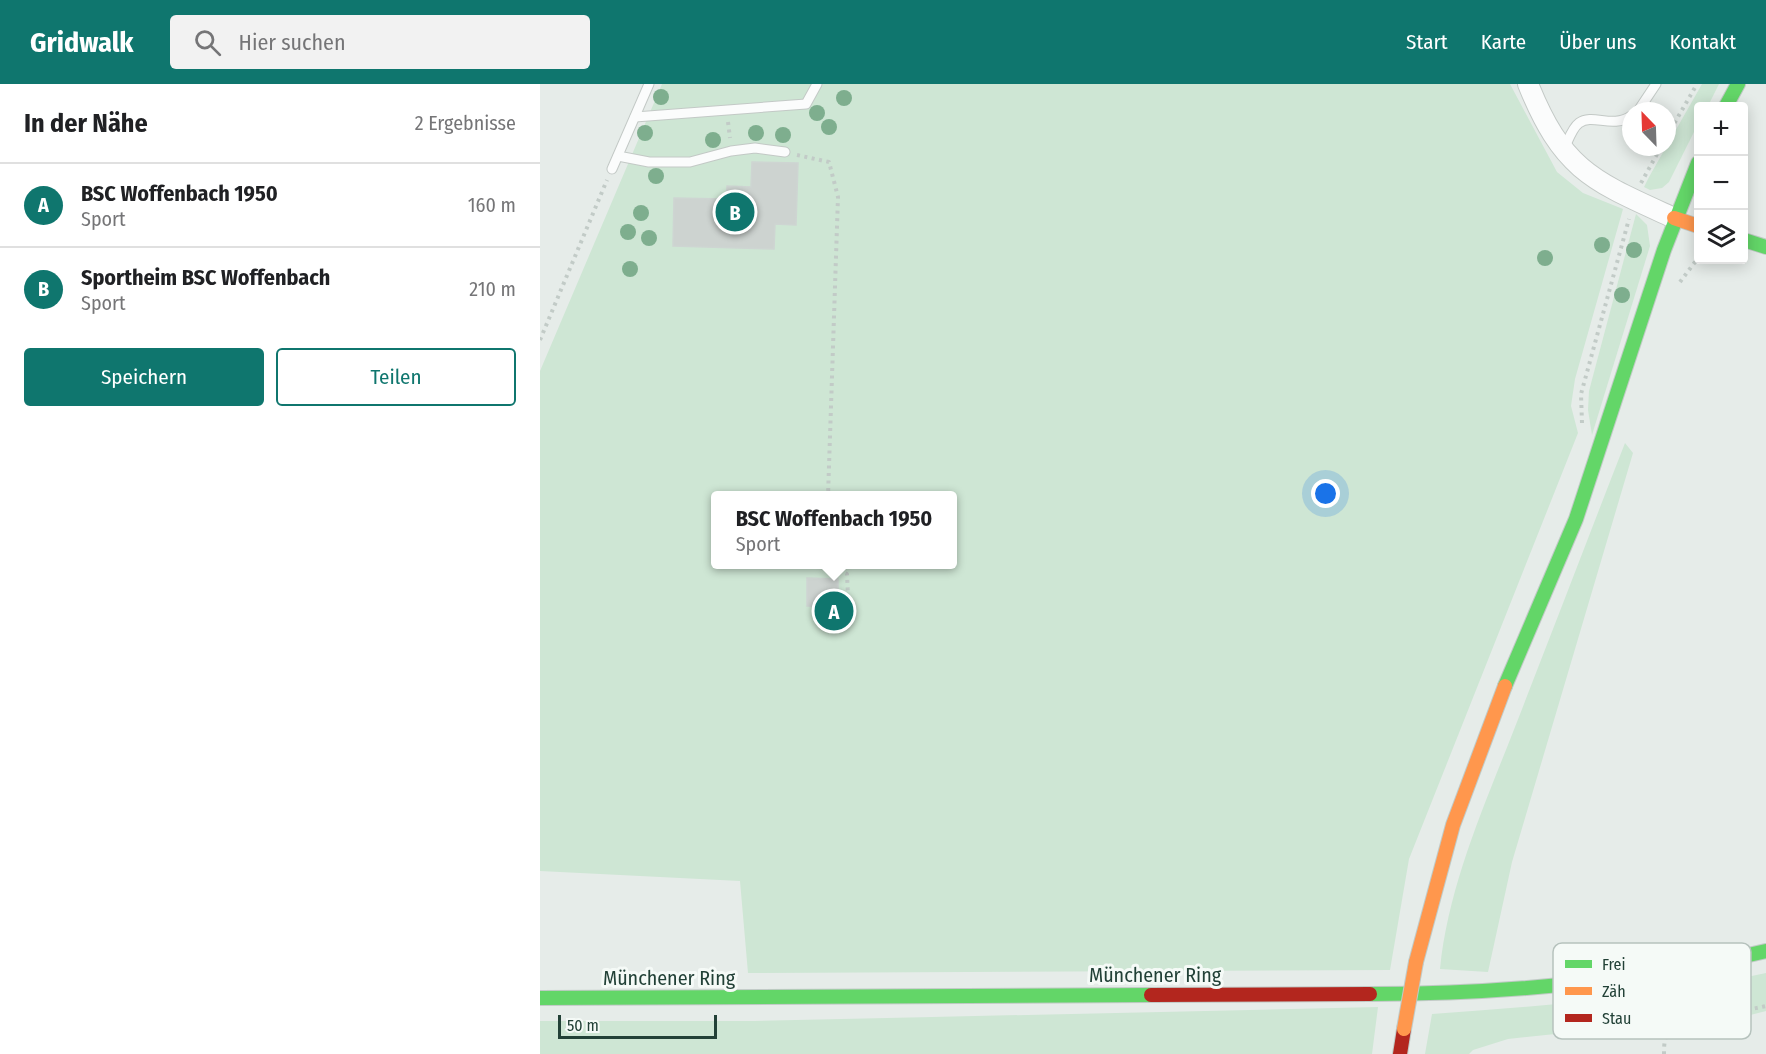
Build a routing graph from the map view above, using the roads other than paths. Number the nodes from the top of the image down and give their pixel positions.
1 (649, 84) edge
2 (817, 84) edge
3 (1528, 84) edge
4 (1656, 84) edge
5 (1738, 84) edge
6 (1644, 102) edge
7 (1728, 102) edge
8 (635, 117) junction
9 (1622, 119) edge
10 (1563, 151) junction
11 (785, 152) road end
12 (618, 156) junction
13 (612, 169) road end
14 (1694, 172) edge
15 (1674, 218) junction
16 (1694, 225) edge
17 (1748, 242) edge
18 (1766, 247) edge
19 (1766, 951) edge
20 (1751, 954) edge
21 (1553, 987) edge
22 (540, 998) edge
23 (1400, 1054) edge

1 - 8 lane
2 - 8 lane
3 - 10 street
4 - 6 lane
5 - 7 main road
8 - 12 lane
9 - 10 lane
10 - 15 street
11 - 12 lane
12 - 13 lane
14 - 15 main road
15 - 16 main road
15 - 23 main road, bridge
17 - 18 main road
19 - 20 main road, Münchener Ring
21 - 22 main road, Münchener Ring

